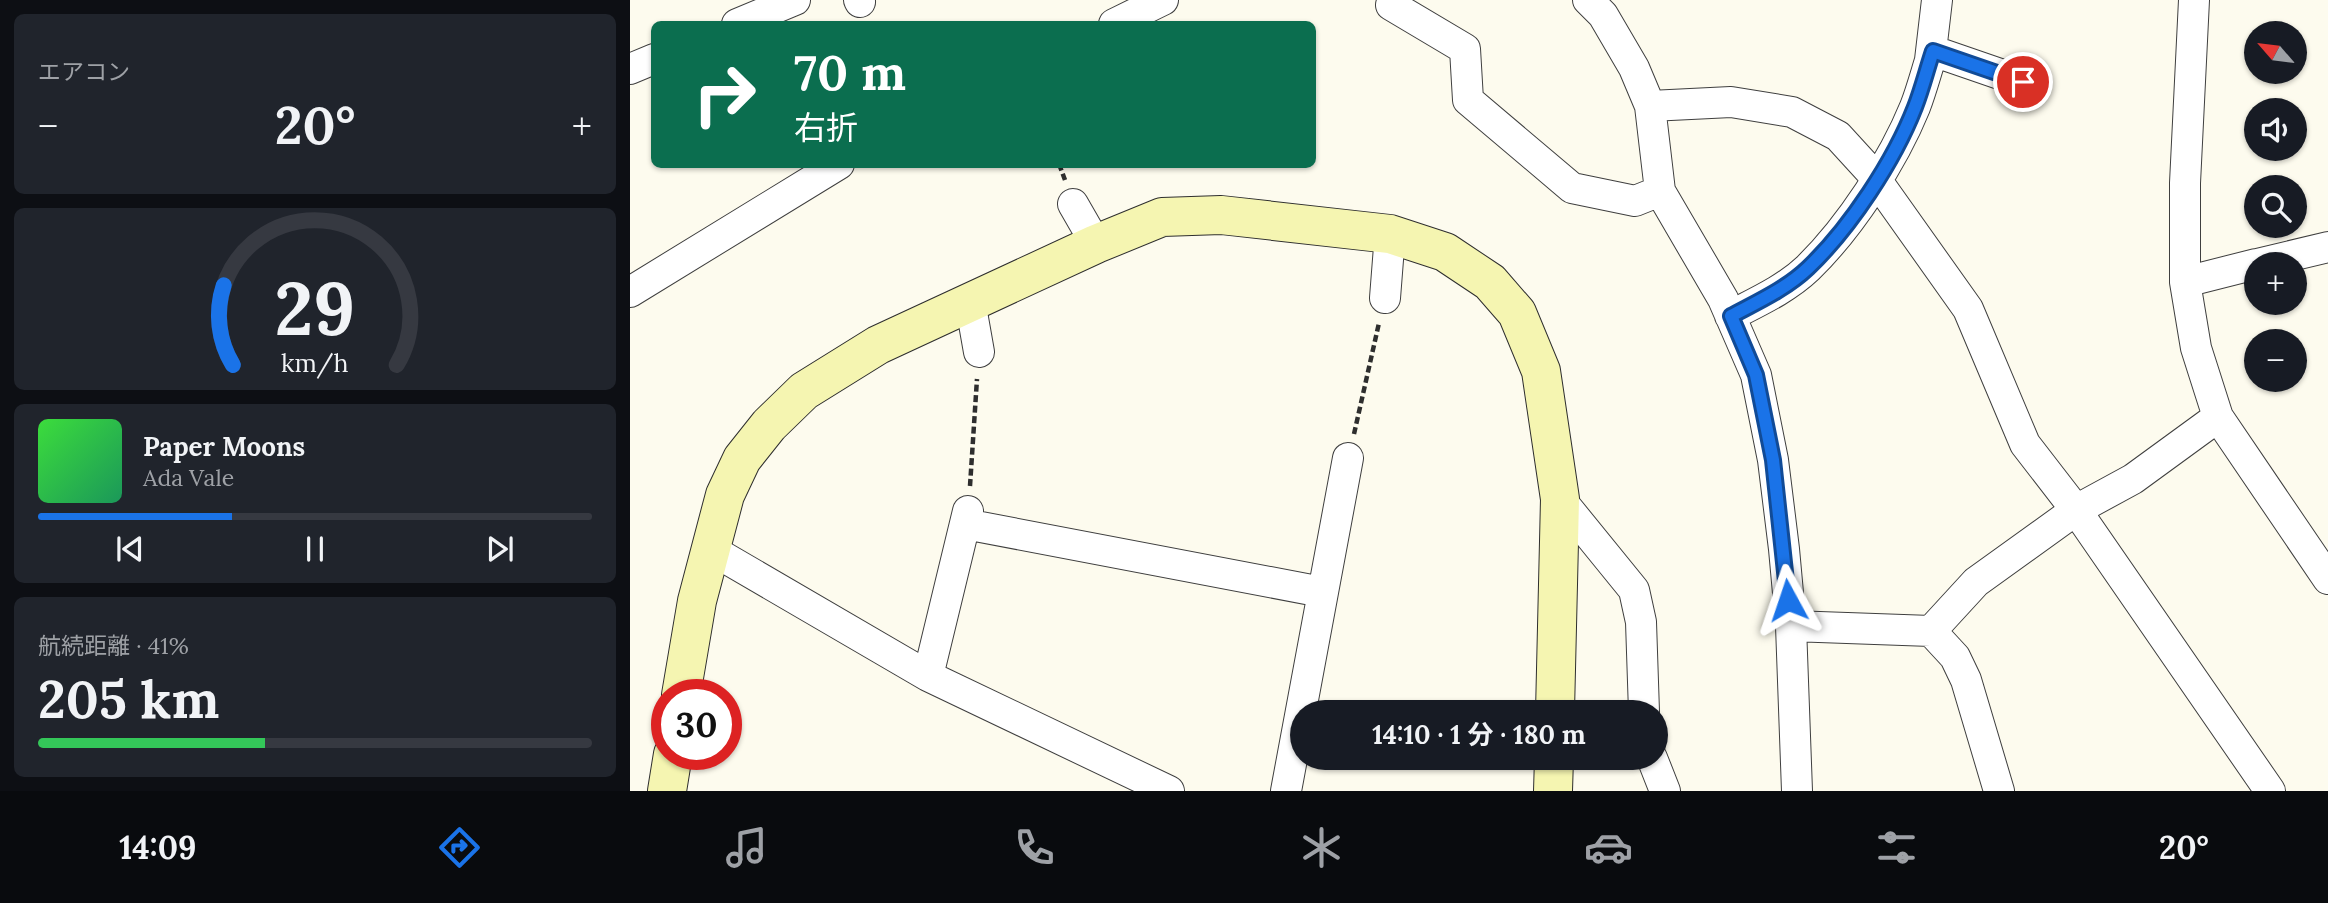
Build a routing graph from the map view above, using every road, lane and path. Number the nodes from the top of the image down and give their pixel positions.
1 (795, 0) edge
2 (1163, 0) edge
3 (1588, 0) edge
4 (1937, 0) edge
5 (2194, 0) edge
6 (1391, 5) dead end
7 (744, 21) edge
8 (1120, 21) edge
9 (651, 60) edge
10 (1930, 60) junction
11 (630, 69) edge
12 (2023, 82) dead end
13 (1650, 106) junction
14 (832, 168) edge
15 (1877, 180) junction
16 (1660, 191) junction
17 (1073, 204) dead end
18 (1390, 234) junction
19 (1096, 244) junction
20 (2328, 247) edge
21 (2307, 252) edge
22 (2244, 267) edge
23 (2185, 282) junction
24 (630, 292) edge
25 (1385, 298) joint
26 (970, 301) junction
27 (1731, 316) junction
28 (979, 352) joint
29 (2218, 416) junction
30 (1348, 458) joint
31 (1560, 499) junction
32 (2076, 510) junction
33 (967, 518) junction
34 (710, 549) junction
35 (2328, 579) edge
36 (1322, 592) junction
37 (1791, 626) junction
38 (1931, 631) junction
39 (929, 676) junction
40 (684, 679) edge
41 (1555, 700) edge
42 (1644, 700) edge
43 (670, 770) edge
44 (1657, 770) edge
45 (667, 791) edge
46 (1169, 791) edge
47 (1286, 791) edge
48 (1665, 791) edge
49 (1797, 791) edge
50 (1999, 791) edge
51 (2270, 791) edge

1 - 7 street
2 - 8 street
3 - 13 street
4 - 10 street
5 - 23 street
6 - 16 street
9 - 11 street
10 - 12 street
10 - 15 street
13 - 15 street
13 - 16 street
14 - 24 street
15 - 27 street
15 - 32 street
16 - 27 street
17 - 19 street
18 - 19 street
18 - 25 street
18 - 31 street
19 - 26 street
20 - 21 street
22 - 23 street
23 - 29 street
25 - 30 path
26 - 28 street
26 - 34 street
27 - 37 street
28 - 33 path
29 - 32 street
29 - 35 street
30 - 36 street
31 - 41 street
31 - 42 street
32 - 38 street
32 - 51 street
33 - 36 street
33 - 39 street
34 - 39 street
34 - 40 street
36 - 47 street
37 - 38 street
37 - 49 street
38 - 50 street
39 - 46 street
43 - 45 street
44 - 48 street

